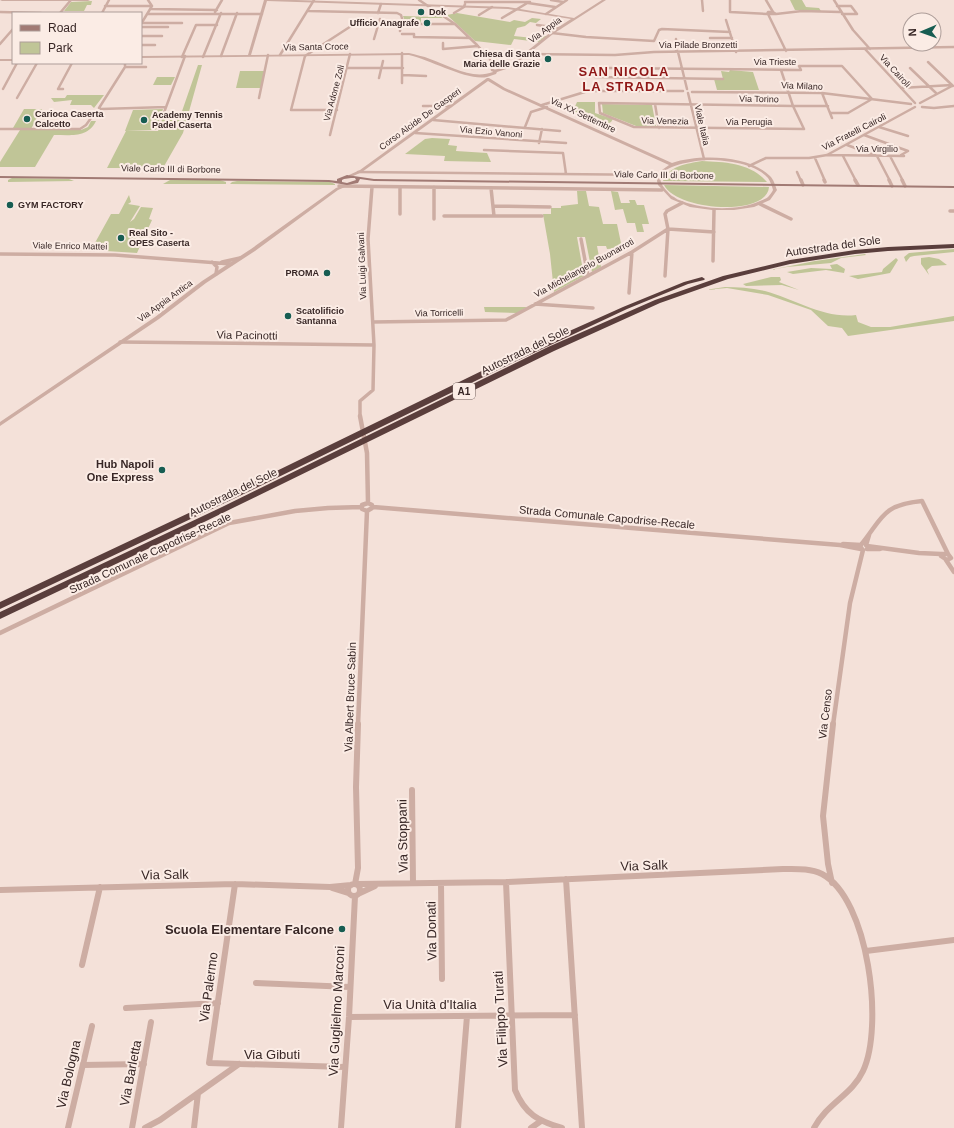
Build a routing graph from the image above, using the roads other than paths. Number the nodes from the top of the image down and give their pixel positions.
1 (2, 0) edge
2 (70, 0) edge
3 (88, 0) edge
4 (109, 0) edge
5 (148, 0) edge
6 (222, 0) edge
7 (267, 0) edge
8 (419, 0) edge
9 (550, 0) edge
10 (567, 0) edge
11 (604, 0) edge
12 (702, 0) edge
13 (730, 0) edge
14 (766, 0) edge
15 (834, 0) edge
16 (313, 1) edge
17 (347, 1) edge
18 (530, 1) edge
19 (563, 2) junction
20 (465, 3) edge
21 (381, 4) junction
22 (427, 5) junction
23 (105, 6) junction
24 (152, 6) junction
25 (837, 6) junction
26 (492, 7) junction
27 (555, 7) junction
28 (519, 9) junction
29 (151, 10) junction
30 (217, 10) junction
31 (308, 11) junction
32 (703, 11) dead end
33 (0, 12) edge
34 (12, 12) edge
35 (61, 12) edge
36 (102, 12) edge
37 (221, 13) junction
38 (237, 13) junction
39 (378, 13) junction
40 (454, 13) dead end
41 (841, 13) junction
42 (148, 14) junction
43 (214, 14) junction
44 (262, 14) junction
45 (546, 14) junction
46 (771, 14) junction
47 (479, 15) dead end
48 (362, 18) dead end
49 (502, 18) dead end
50 (574, 18) junction
51 (380, 19) dead end
52 (726, 20) dead end
53 (142, 23) edge
54 (182, 23) dead end
55 (378, 24) junction
56 (455, 24) junction
57 (142, 25) edge
58 (142, 25) edge
59 (217, 25) junction
60 (402, 25) junction
61 (536, 25) dead end
62 (168, 27) dead end
63 (560, 28) junction
64 (12, 30) edge
65 (400, 31) dead end
66 (730, 32) junction
67 (402, 34) dead end
68 (552, 34) junction
69 (142, 36) edge
70 (162, 36) dead end
71 (470, 38) junction
72 (710, 38) dead end
73 (732, 38) junction
74 (374, 39) dead end
75 (676, 39) dead end
76 (443, 43) dead end
77 (0, 44) edge
78 (142, 45) edge
79 (155, 45) dead end
80 (478, 46) junction
81 (954, 47) edge
82 (865, 49) junction
83 (870, 49) junction
84 (785, 50) junction
85 (678, 52) junction
86 (736, 52) junction
87 (402, 53) junction
88 (350, 54) junction
89 (526, 54) junction
90 (268, 55) junction
91 (280, 55) junction
92 (306, 55) junction
93 (183, 56) junction
94 (203, 56) junction
95 (221, 56) junction
96 (248, 56) junction
97 (142, 57) edge
98 (0, 60) edge
99 (12, 60) edge
100 (383, 61) dead end
101 (928, 62) dead end
102 (16, 64) edge
103 (36, 64) edge
104 (71, 64) edge
105 (125, 64) edge
106 (146, 67) dead end
107 (125, 68) junction
108 (348, 68) junction
109 (381, 68) junction
110 (403, 68) junction
111 (604, 68) dead end
112 (683, 68) junction
113 (910, 68) dead end
114 (781, 70) junction
115 (494, 71) junction
116 (403, 75) junction
117 (426, 76) dead end
118 (595, 77) dead end
119 (379, 78) dead end
120 (488, 78) junction
121 (686, 78) junction
122 (723, 79) dead end
123 (402, 83) dead end
124 (929, 86) junction
125 (953, 86) edge
126 (901, 88) junction
127 (3, 89) dead end
128 (63, 89) dead end
129 (688, 91) junction
130 (692, 92) joint
131 (788, 92) junction
132 (822, 93) junction
133 (937, 94) junction
134 (17, 98) dead end
135 (259, 98) dead end
136 (872, 99) junction
137 (913, 103) junction
138 (920, 103) junction
139 (655, 104) junction
140 (542, 105) junction
141 (690, 105) junction
142 (423, 106) dead end
143 (451, 106) junction
144 (793, 106) junction
145 (828, 106) junction
146 (954, 106) edge
147 (166, 107) junction
148 (915, 107) junction
149 (922, 107) junction
150 (547, 108) junction
151 (99, 109) junction
152 (337, 110) junction
153 (831, 113) junction
154 (162, 118) dead end
155 (832, 118) dead end
156 (433, 120) junction
157 (525, 127) junction
158 (879, 127) junction
159 (659, 128) junction
160 (695, 128) junction
161 (0, 129) edge
162 (542, 129) junction
163 (560, 131) dead end
164 (415, 133) junction
165 (330, 135) dead end
166 (864, 135) junction
167 (908, 136) dead end
168 (539, 143) junction
169 (566, 143) dead end
170 (847, 144) junction
171 (484, 150) dead end
172 (827, 155) junction
173 (844, 156) junction
174 (877, 156) junction
175 (890, 156) junction
176 (815, 158) junction
177 (704, 159) junction
178 (673, 165) junction
179 (749, 166) junction
180 (797, 172) dead end
181 (566, 174) junction
182 (358, 175) junction
183 (660, 175) junction
184 (0, 176) edge
185 (825, 182) dead end
186 (658, 183) junction
187 (340, 184) junction
188 (774, 184) junction
189 (803, 185) junction
190 (858, 185) junction
191 (892, 186) junction
192 (905, 186) junction
193 (372, 187) junction
194 (400, 187) junction
195 (434, 187) junction
196 (954, 187) edge
197 (491, 188) junction
198 (662, 190) junction
199 (682, 203) junction
200 (760, 204) junction
201 (493, 206) junction
202 (550, 207) dead end
203 (714, 210) junction
204 (400, 214) dead end
205 (444, 216) dead end
206 (494, 216) junction
207 (542, 216) dead end
208 (434, 219) dead end
209 (791, 219) dead end
210 (668, 229) junction
211 (714, 232) junction
212 (582, 239) dead end
213 (954, 242) edge
214 (954, 246) edge
215 (632, 252) junction
216 (0, 254) edge
217 (240, 258) junction
218 (713, 261) dead end
219 (212, 262) junction
220 (231, 264) junction
221 (216, 274) junction
222 (588, 276) junction
223 (665, 276) dead end
224 (629, 293) dead end
225 (535, 304) junction
226 (593, 308) dead end
227 (506, 320) joint
228 (373, 322) junction
229 (120, 342) junction
230 (374, 345) junction
231 (0, 424) edge
232 (368, 503) junction
233 (361, 507) junction
234 (373, 507) junction
235 (367, 511) junction
236 (864, 547) junction
237 (945, 556) junction
238 (954, 570) edge
239 (0, 606) edge
240 (0, 616) edge
241 (0, 633) edge
242 (412, 790) dead end
243 (566, 879) junction
244 (506, 882) junction
245 (413, 883) junction
246 (441, 883) junction
247 (832, 883) junction
248 (235, 884) junction
249 (355, 884) junction
250 (376, 885) junction
251 (100, 887) junction
252 (330, 887) junction
253 (0, 890) edge
254 (354, 894) junction
255 (954, 940) edge
256 (866, 951) junction
257 (82, 965) dead end
258 (442, 979) dead end
259 (256, 983) dead end
260 (350, 987) junction
261 (218, 1003) junction
262 (126, 1008) dead end
263 (511, 1015) junction
264 (575, 1015) junction
265 (349, 1016) junction
266 (467, 1016) junction
267 (152, 1022) dead end
268 (92, 1026) dead end
269 (144, 1064) junction
270 (239, 1064) junction
271 (82, 1065) junction
272 (346, 1067) junction
273 (198, 1093) junction
274 (541, 1121) junction
275 (68, 1128) edge
276 (132, 1128) edge
277 (145, 1128) edge
278 (194, 1128) edge
279 (341, 1128) edge
280 (458, 1128) edge
281 (531, 1128) edge
282 (562, 1128) edge
283 (582, 1128) edge
284 (814, 1128) edge

1 - 2 street
2 - 3 street
2 - 35 street
4 - 23 street
5 - 24 street
6 - 30 street
7 - 16 street
7 - 44 street
8 - 22 street
9 - 19 street
10 - 19 street
11 - 50 street, Via Appia
12 - 32 street
13 - 46 street
14 - 46 street
15 - 25 street
16 - 17 street
16 - 31 street
17 - 21 street
18 - 20 street
18 - 27 street
18 - 28 street
19 - 27 street
20 - 22 street
20 - 26 street
20 - 40 street
21 - 22 street
21 - 39 street
22 - 56 street
23 - 24 street
23 - 36 street
24 - 29 street
25 - 41 street
25 - 41 street
26 - 28 street
26 - 47 street
27 - 45 street
28 - 45 street
28 - 49 street
29 - 30 street
29 - 42 street
30 - 43 street
31 - 39 street
31 - 91 street
33 - 34 street
37 - 38 street
37 - 43 street
37 - 59 street
38 - 44 street
38 - 95 street
39 - 60 street
41 - 46 street
41 - 83 street
42 - 43 street
42 - 53 street
44 - 96 street
45 - 50 street
46 - 84 street
48 - 92 street
50 - 63 street, Via Appia
51 - 55 street
52 - 66 street
54 - 57 street
55 - 60 street
55 - 74 street
56 - 60 street
56 - 71 street
58 - 62 street
59 - 93 street
59 - 94 street
60 - 65 street
61 - 63 street
63 - 68 street, Via Appia
64 - 77 street
66 - 68 street
66 - 73 street
67 - 71 street
68 - 89 street, Via Appia
69 - 70 street
71 - 80 street
72 - 73 street
73 - 86 street
75 - 85 street, Viale Italia
76 - 80 street
78 - 79 street
80 - 115 street
81 - 83 street, Via Pilade Bronzetti
82 - 83 street, Via Pilade Bronzetti
82 - 84 street, Via Pilade Bronzetti
82 - 126 street, Via Cairoli
84 - 86 street, Via Pilade Bronzetti
85 - 86 street, Via Pilade Bronzetti
85 - 89 street, Via Pilade Bronzetti
85 - 112 street, Viale Italia
87 - 88 street, Via Santa Croce
87 - 110 street
87 - 120 street, Via Santa Croce
88 - 92 street, Via Santa Croce
88 - 108 street, Via Adone Zoli
89 - 115 street, Via Appia
90 - 91 street, Via Santa Croce
90 - 96 street, Via Santa Croce
90 - 135 street
91 - 92 street, Via Santa Croce
92 - 152 street
93 - 94 street, Via Santa Croce
93 - 97 street, Via Santa Croce
93 - 147 street
94 - 95 street, Via Santa Croce
95 - 96 street, Via Santa Croce
98 - 99 street
100 - 109 street
101 - 125 street
102 - 127 street
103 - 134 street
104 - 128 street
105 - 107 street
106 - 107 street
107 - 151 street
108 - 109 street
108 - 152 street, Via Adone Zoli
109 - 110 street
109 - 119 street
110 - 116 street
111 - 112 street, Via Trieste
112 - 114 street, Via Trieste
112 - 121 street, Viale Italia
113 - 124 street
114 - 131 street
114 - 136 street, Via Trieste
115 - 120 street, Via Appia
116 - 117 street
116 - 123 street
118 - 121 street
120 - 140 street, Via XX Settembre
120 - 143 street, Corso Alcide De Gasperi
121 - 122 street
121 - 129 street, Viale Italia
124 - 125 street
124 - 126 street
124 - 133 street
125 - 133 street
126 - 137 street, Via Cairoli
129 - 130 street, Viale Italia
129 - 140 street, Viale Italia
129 - 141 street, Viale Italia
130 - 131 street, Via Milano
131 - 132 street, Via Milano
131 - 144 street
132 - 136 street, Via Milano
132 - 145 street
133 - 138 street
136 - 137 street, Via Milano
136 - 153 street
137 - 138 street, Via Milano
137 - 148 street, Via Cairoli
138 - 149 street
139 - 141 street
139 - 159 street
139 - 159 street, Via Venezia
140 - 150 street, Via XX Settembre
141 - 144 street, Via Torino
141 - 160 street, Viale Italia
142 - 143 street
143 - 156 street, Corso Alcide De Gasperi
144 - 145 street, Via Torino
144 - 160 street, Via Perugia
145 - 153 street
146 - 149 street
147 - 151 street
147 - 154 street
148 - 149 street
148 - 158 street, Via Fratelli Cairoli
150 - 157 street
150 - 178 street, Via XX Settembre
151 - 161 street
152 - 165 street, Via Adone Zoli
153 - 155 street
156 - 157 street
156 - 164 street, Corso Alcide De Gasperi
157 - 162 street
158 - 166 street, Via Fratelli Cairoli
158 - 167 street
159 - 160 street, Via Venezia
160 - 177 street, Viale Italia
162 - 163 street
162 - 168 street
164 - 168 street, Via Ezio Vanoni
164 - 182 street, Corso Alcide De Gasperi
166 - 170 street, Via Fratelli Cairoli
166 - 175 street, Via Virgilio
168 - 169 street, Via Ezio Vanoni
170 - 172 street, Via Fratelli Cairoli
170 - 174 street
171 - 181 street
172 - 173 street, Via Virgilio
172 - 176 street, Via Fratelli Cairoli
173 - 174 street, Via Virgilio
173 - 190 street
174 - 175 street, Via Virgilio
174 - 191 street
175 - 192 street
176 - 179 street, Via Fratelli Cairoli
176 - 185 street
177 - 178 street
177 - 179 street
178 - 183 street
179 - 188 street
180 - 189 street
181 - 182 street
181 - 183 street
182 - 186 main road, Viale Carlo III di Borbone
182 - 187 main road, Viale Carlo III di Borbone
182 - 187 main road, Viale Carlo III di Borbone
183 - 186 street
184 - 187 main road, Viale Carlo III di Borbone
186 - 188 main road, Viale Carlo III di Borbone
186 - 198 street
187 - 193 street
187 - 217 street, Via Appia Antica
188 - 189 main road, Viale Carlo III di Borbone
188 - 200 street
189 - 190 main road, Viale Carlo III di Borbone
190 - 191 main road, Viale Carlo III di Borbone
191 - 192 main road, Viale Carlo III di Borbone
192 - 196 main road, Viale Carlo III di Borbone
193 - 194 street
193 - 228 street, Via Luigi Galvani
194 - 195 street
194 - 204 street
195 - 197 street
195 - 208 street
197 - 198 street
197 - 201 street
198 - 199 street
199 - 203 street
199 - 210 street
200 - 203 street
200 - 209 street
201 - 202 street
201 - 206 street
203 - 211 street
205 - 206 street
206 - 207 street
210 - 211 street
210 - 215 street, Via Michelangelo Buonarroti
210 - 223 street
211 - 218 street
212 - 222 street
213 - 239 highway, Autostrada del Sole / A1
214 - 240 highway, Autostrada del Sole / A1
215 - 222 street, Via Michelangelo Buonarroti
215 - 224 street
216 - 219 street, Viale Enrico Mattei
217 - 219 street, Viale Enrico Mattei
217 - 220 street, Via Appia Antica
219 - 220 street, Viale Enrico Mattei
219 - 221 street
220 - 221 street, Via Appia Antica
221 - 229 street, Via Appia Antica
222 - 225 street, Via Michelangelo Buonarroti
225 - 226 street
225 - 227 street, Via Michelangelo Buonarroti
227 - 228 street, Via Torricelli
228 - 230 street, Via Luigi Galvani
229 - 230 street, Via Pacinotti
229 - 231 street, Via Appia Antica
230 - 232 street, Via Luigi Galvani
232 - 233 street
232 - 234 street
233 - 235 street
233 - 241 street, Strada Comunale Capodrise-Recale
234 - 235 street
234 - 236 street, Strada Comunale Capodrise-Recale
235 - 249 street, Via Albert Bruce Sabin
236 - 237 street, Strada Comunale Capodrise-Recale
236 - 237 street, Via Censo
236 - 247 street, Via Censo
237 - 238 street
242 - 245 street, Via Stoppani
243 - 244 street, Via Salk
243 - 247 street, Via Salk
243 - 264 street
244 - 246 street, Via Salk
244 - 263 street, Via Filippo Turati
245 - 246 street, Via Salk
245 - 250 street, Via Salk
246 - 258 street, Via Donati
247 - 256 street, Via Salk
248 - 251 street, Via Salk
248 - 252 street, Via Salk
248 - 261 street, Via Palermo
249 - 250 street, Via Salk
249 - 252 street, Via Salk
249 - 254 street
249 - 254 street
250 - 254 street, Via Salk
251 - 253 street, Via Salk
251 - 257 street
252 - 254 street, Via Salk
254 - 260 street, Via Guglielmo Marconi
255 - 256 street
256 - 284 street, Via Salk
259 - 260 street
260 - 265 street, Via Guglielmo Marconi
261 - 262 street
261 - 270 street, Via Palermo
263 - 264 street, Via Unità d'Italia
263 - 266 street, Via Unità d'Italia
263 - 274 street, Via Filippo Turati
264 - 283 street
265 - 266 street, Via Unità d'Italia
265 - 272 street, Via Guglielmo Marconi
266 - 280 street
267 - 269 street, Via Barletta
268 - 271 street, Via Bologna
269 - 271 street
269 - 276 street, Via Barletta
270 - 272 street, Via Gibuti
270 - 273 street, Via Gibuti
271 - 275 street, Via Bologna
272 - 279 street, Via Guglielmo Marconi
273 - 277 street, Via Gibuti
273 - 278 street
274 - 281 street
274 - 282 street, Via Filippo Turati

